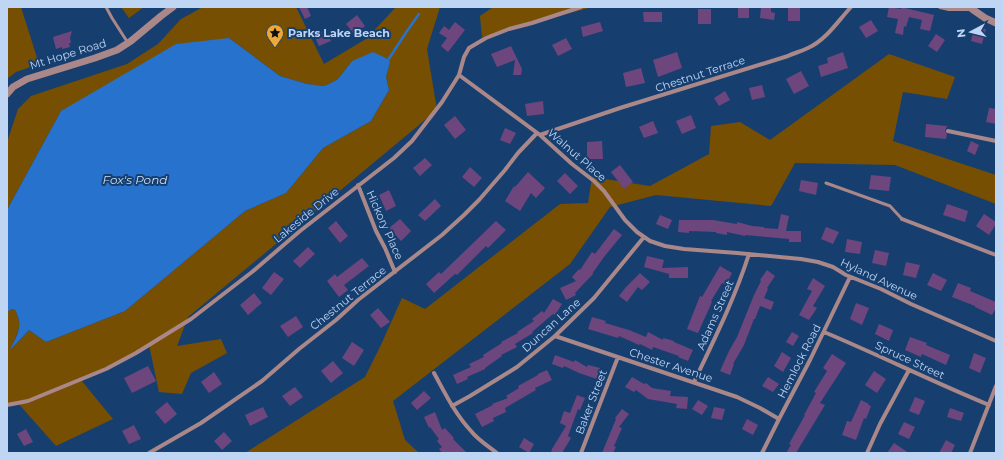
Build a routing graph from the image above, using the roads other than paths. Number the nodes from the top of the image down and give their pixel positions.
1 (106, 7) edge
2 (173, 7) edge
3 (581, 7) edge
4 (851, 7) edge
5 (940, 7) edge
6 (971, 8) edge
7 (996, 23) edge
8 (128, 43) junction
9 (459, 75) junction
10 (7, 94) edge
11 (948, 131) dead end
12 (538, 134) junction
13 (996, 141) edge
14 (826, 183) dead end
15 (358, 185) junction
16 (902, 219) joint
17 (644, 237) junction
18 (749, 254) junction
19 (996, 255) edge
20 (395, 272) junction
21 (850, 276) junction
22 (824, 332) junction
23 (555, 336) junction
24 (996, 341) edge
25 (618, 357) junction
26 (909, 370) junction
27 (434, 373) dead end
28 (694, 382) junction
29 (996, 386) edge
30 (7, 405) edge
31 (989, 405) junction
32 (452, 406) junction
33 (779, 419) junction
34 (149, 453) edge
35 (497, 453) edge
36 (581, 453) edge
37 (762, 453) edge
38 (867, 453) edge
39 (970, 453) edge

1 - 8 lane
2 - 8 street, Mt Hope Road
3 - 9 street, Lakeside Drive
4 - 12 street, Chestnut Terrace
5 - 6 street
6 - 7 street
8 - 10 street, Mt Hope Road
9 - 12 street, Walnut Place
9 - 15 street, Lakeside Drive
11 - 13 street
12 - 17 street, Walnut Place
12 - 20 street, Chestnut Terrace
14 - 16 lane
15 - 20 street, Hickory Place
15 - 30 street, Lakeside Drive
16 - 19 street
17 - 18 street, Walnut Place
17 - 23 street, Duncan Lane
18 - 21 street, Hyland Avenue
18 - 28 street, Adams Street
20 - 34 street, Chestnut Terrace
21 - 22 street, Hemlock Road
21 - 24 street, Hyland Avenue
22 - 26 street, Spruce Street
22 - 33 street, Hemlock Road
23 - 25 street, Chester Avenue
23 - 32 street, Duncan Lane
25 - 28 street, Chester Avenue
25 - 36 street, Baker Street
26 - 31 street, Spruce Street
26 - 38 street
27 - 32 street
28 - 33 street, Chester Avenue
29 - 31 street
31 - 39 street
32 - 35 street
33 - 37 street, Hemlock Road

